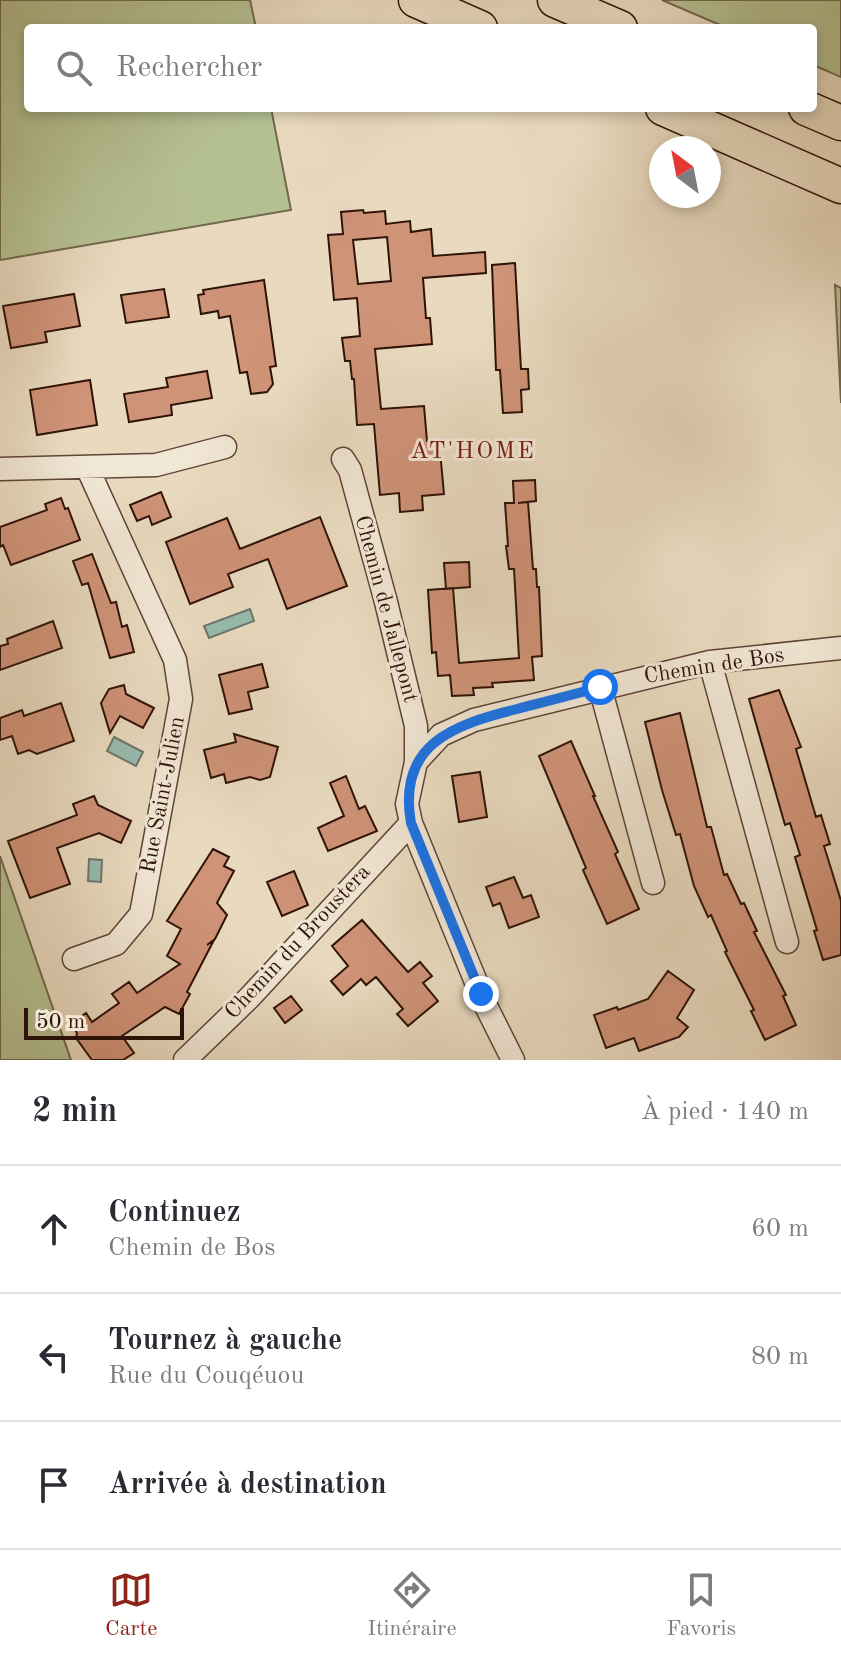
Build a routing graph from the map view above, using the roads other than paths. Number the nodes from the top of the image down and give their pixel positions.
1 (416, 0) edge
2 (555, 0) edge
3 (471, 24) edge
4 (611, 24) edge
5 (672, 112) edge
6 (815, 112) edge
7 (841, 123) edge
8 (841, 186) edge
9 (225, 447) dead end
10 (343, 459) dead end
11 (87, 467) junction
12 (0, 469) edge
13 (841, 648) edge
14 (710, 662) junction
15 (600, 687) junction
16 (416, 762) junction
17 (411, 823) junction
18 (653, 883) dead end
19 (787, 942) dead end
20 (74, 959) dead end
21 (185, 1060) edge
22 (513, 1060) edge

1 - 3 main road
2 - 4 main road
5 - 8 main road
6 - 7 main road
9 - 11 street
10 - 16 street, Chemin de Jallepont
11 - 12 street
11 - 20 street, Rue Saint-Julien
13 - 14 street, Chemin de Bos
14 - 15 street, Chemin de Bos
14 - 19 street
15 - 16 street, Chemin de Bos
15 - 18 street
16 - 17 street, Chemin de Jallepont
17 - 21 street, Chemin du Broustera
17 - 22 street

